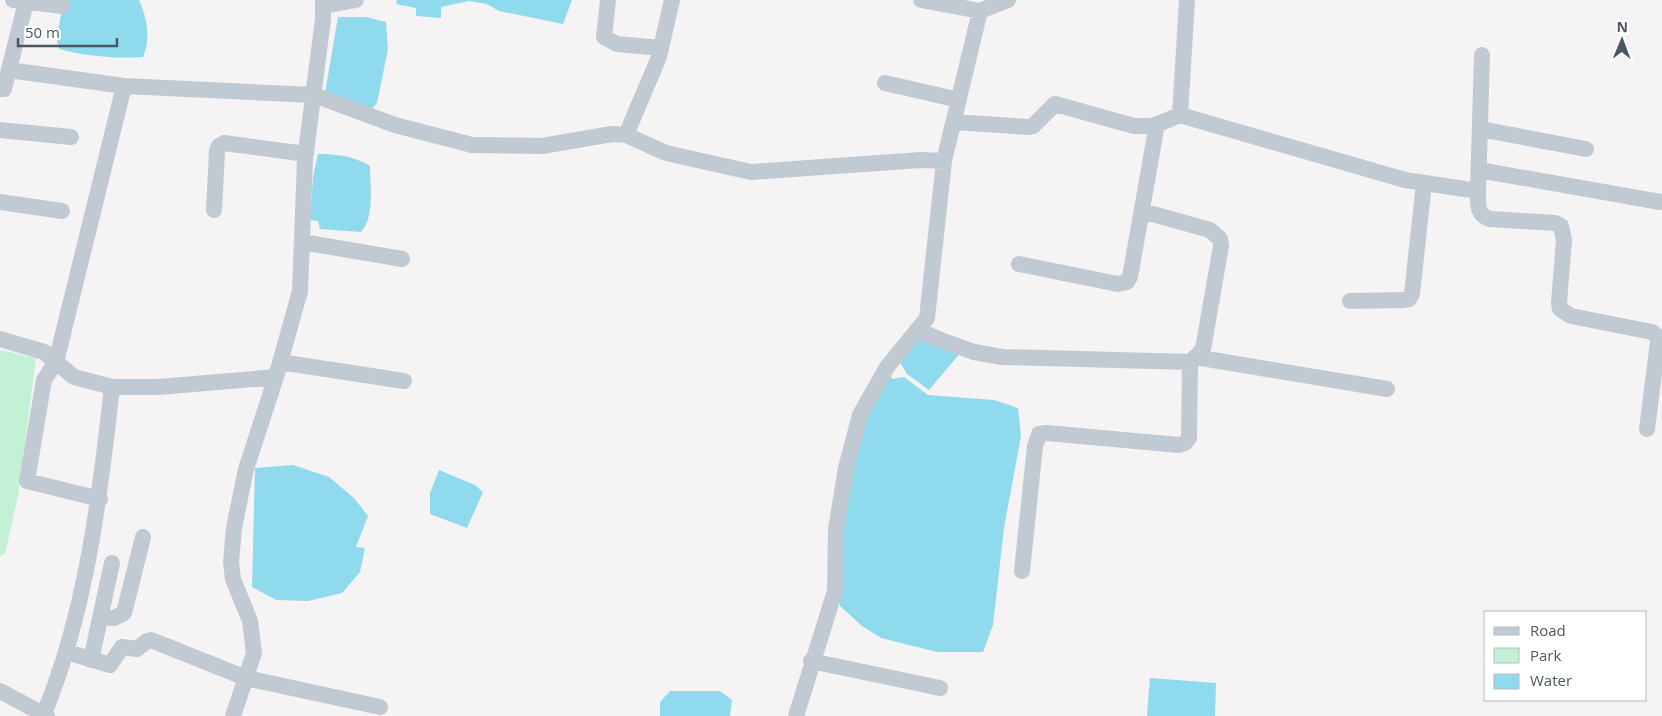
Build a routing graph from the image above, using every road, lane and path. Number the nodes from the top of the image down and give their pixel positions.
1 (62, 0) edge
2 (356, 0) edge
3 (608, 0) edge
4 (672, 0) edge
5 (921, 0) edge
6 (1008, 0) edge
7 (1187, 0) edge
8 (20, 1) edge
9 (324, 3) edge
10 (980, 11) junction
11 (661, 48) junction
12 (1482, 54) dead end
13 (9, 70) junction
14 (885, 83) dead end
15 (124, 86) junction
16 (0, 89) edge
17 (314, 96) junction
18 (959, 100) junction
19 (1180, 116) junction
20 (954, 122) junction
21 (1157, 124) junction
22 (1480, 129) junction
23 (0, 130) edge
24 (626, 135) junction
25 (71, 137) dead end
26 (1586, 149) dead end
27 (306, 154) junction
28 (944, 161) junction
29 (1479, 170) junction
30 (1424, 183) junction
31 (1478, 191) junction
32 (0, 202) edge
33 (1660, 202) dead end
34 (214, 210) dead end
35 (62, 211) dead end
36 (1142, 211) junction
37 (302, 242) junction
38 (402, 260) dead end
39 (1019, 264) dead end
40 (1350, 301) dead end
41 (916, 331) junction
42 (0, 339) edge
43 (1193, 360) junction
44 (56, 362) junction
45 (278, 370) junction
46 (404, 381) dead end
47 (112, 387) junction
48 (1387, 389) dead end
49 (1648, 429) dead end
50 (100, 499) junction
51 (143, 537) dead end
52 (112, 563) dead end
53 (1022, 571) dead end
54 (100, 617) junction
55 (67, 652) junction
56 (92, 660) junction
57 (812, 661) junction
58 (246, 678) junction
59 (940, 688) dead end
60 (0, 690) edge
61 (380, 707) dead end
62 (45, 716) edge
63 (233, 716) edge
64 (796, 716) edge

1 - 8 street
2 - 9 street
3 - 11 street
4 - 11 street
5 - 10 street
6 - 10 street
7 - 19 street
8 - 13 street
9 - 17 street
10 - 18 street
11 - 24 street
12 - 22 street
13 - 15 street
13 - 16 street
14 - 18 street
15 - 17 street
15 - 44 street
17 - 24 street
17 - 27 street
18 - 20 street
19 - 21 street
19 - 30 street
20 - 21 street
20 - 28 street
21 - 36 street
22 - 26 street
22 - 29 street
23 - 25 street
24 - 28 street
27 - 34 street
27 - 37 street
28 - 41 street
29 - 31 street
29 - 33 street
30 - 31 street
30 - 40 street
31 - 49 street
32 - 35 street
36 - 39 street
36 - 43 street
37 - 38 street
37 - 45 street
41 - 43 street
41 - 57 street
42 - 44 street
43 - 48 street
43 - 53 street
44 - 47 street
44 - 50 street
45 - 46 street
45 - 47 street
45 - 58 street
47 - 50 street
50 - 55 street
51 - 54 street
52 - 54 street
54 - 56 street
55 - 56 street
55 - 62 street
56 - 58 street
57 - 59 street
57 - 64 street
58 - 61 street
58 - 63 street
60 - 62 street

